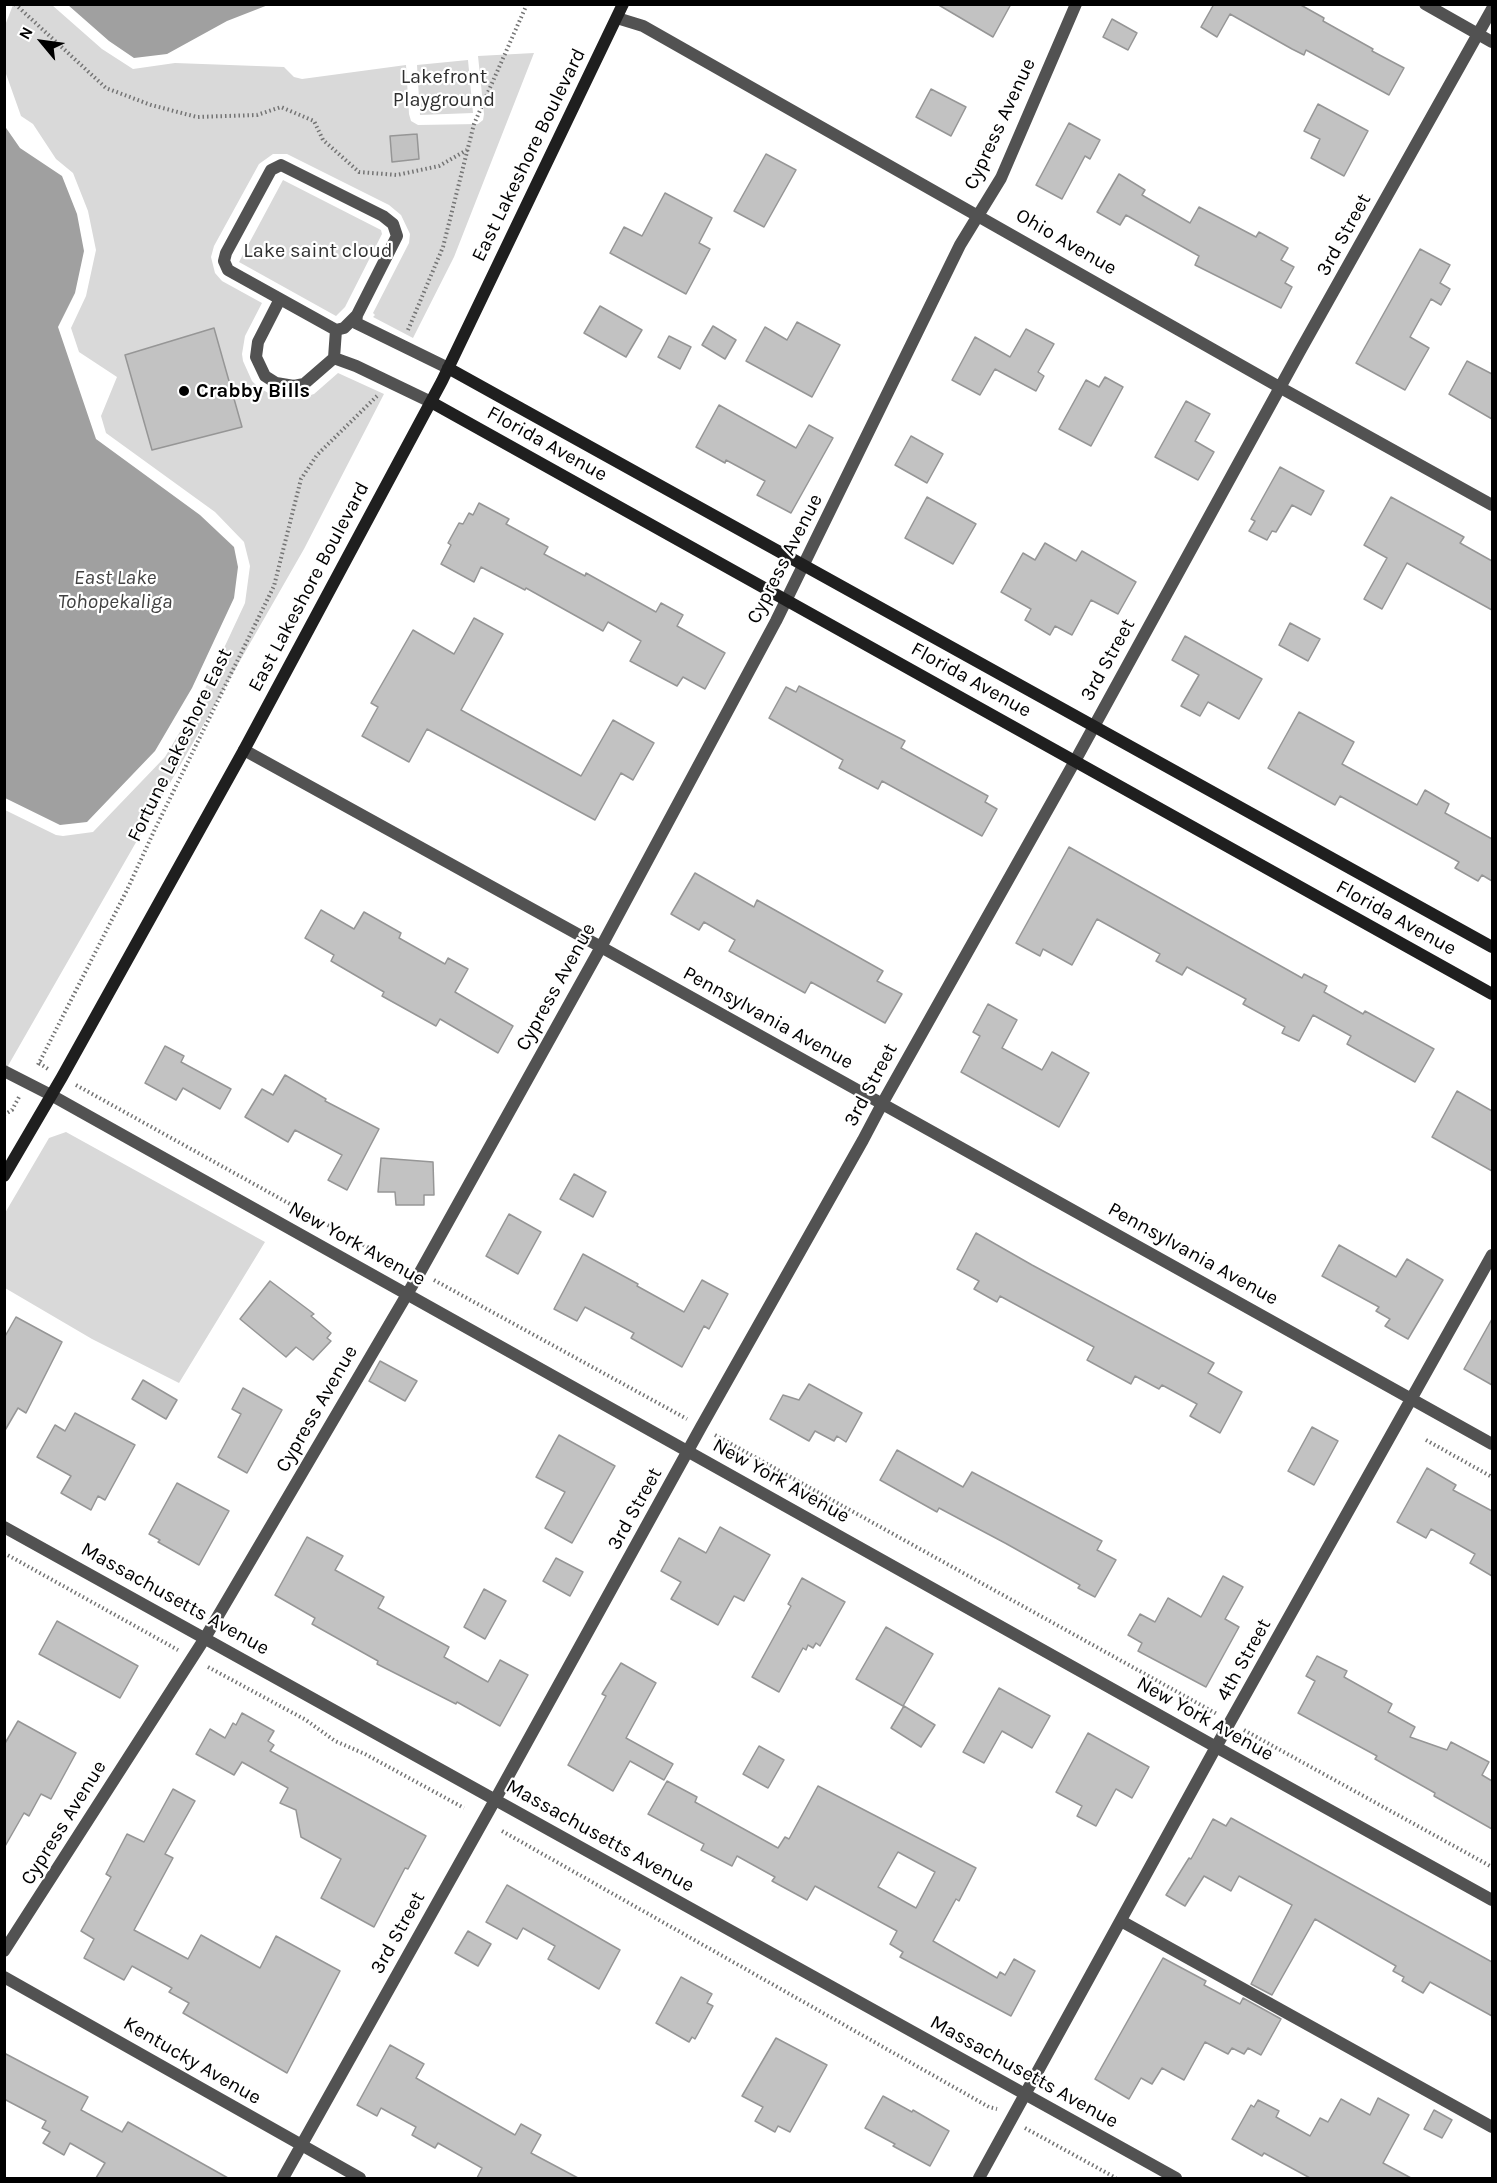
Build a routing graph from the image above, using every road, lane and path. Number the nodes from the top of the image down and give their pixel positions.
1 (15, 4) edge
2 (527, 4) edge
3 (623, 4) edge
4 (1076, 4) edge
5 (1425, 4) edge
6 (1492, 9) edge
7 (617, 18) junction
8 (1479, 34) junction
9 (1492, 42) edge
10 (468, 149) junction
11 (978, 214) junction
12 (280, 299) junction
13 (357, 315) junction
14 (336, 330) junction
15 (408, 331) dead end
16 (334, 358) junction
17 (448, 368) junction
18 (1281, 388) junction
19 (380, 394) dead end
20 (431, 402) junction
21 (1492, 505) edge
22 (803, 565) junction
23 (786, 599) junction
24 (1094, 726) junction
25 (244, 750) junction
26 (1075, 761) junction
27 (1492, 946) edge
28 (601, 947) junction
29 (1492, 994) edge
30 (39, 1063) junction
31 (4, 1071) edge
32 (62, 1077) junction
33 (28, 1083) junction
34 (51, 1095) junction
35 (882, 1104) junction
36 (4, 1115) edge
37 (4, 1176) edge
38 (1492, 1255) edge
39 (419, 1274) junction
40 (407, 1294) junction
41 (1413, 1399) junction
42 (701, 1427) junction
43 (1426, 1440) dead end
44 (1492, 1444) edge
45 (689, 1451) junction
46 (1492, 1477) edge
47 (4, 1527) edge
48 (4, 1553) edge
49 (205, 1638) junction
50 (191, 1658) junction
51 (1231, 1722) junction
52 (1216, 1747) junction
53 (495, 1800) junction
54 (464, 1808) dead end
55 (502, 1831) dead end
56 (1492, 1868) edge
57 (1492, 1900) edge
58 (1121, 1921) junction
59 (4, 1952) edge
60 (4, 1977) edge
61 (1026, 2095) junction
62 (996, 2109) dead end
63 (1024, 2127) dead end
64 (1492, 2127) edge
65 (301, 2146) junction
66 (283, 2178) edge
67 (360, 2178) edge
68 (979, 2178) edge
69 (1116, 2178) edge
70 (1176, 2178) edge

1 - 10 path
2 - 10 path
3 - 7 main road, East Lakeshore Boulevard
4 - 11 street, Cypress Avenue
5 - 8 street
6 - 8 street, 3rd Street
7 - 11 street, Ohio Avenue
7 - 17 main road, East Lakeshore Boulevard
8 - 9 street
8 - 18 street, 3rd Street
10 - 15 path
11 - 18 street, Ohio Avenue
11 - 22 street, Cypress Avenue
12 - 13 street
12 - 14 street
12 - 16 street
13 - 14 street
13 - 17 street
14 - 16 street
16 - 20 street
17 - 20 main road, East Lakeshore Boulevard
17 - 22 main road, Florida Avenue
18 - 21 street, Ohio Avenue
18 - 24 street, 3rd Street
19 - 30 path, Fortune Lakeshore East
20 - 23 main road, Florida Avenue
20 - 25 main road, East Lakeshore Boulevard
22 - 23 street, Cypress Avenue
22 - 24 main road, Florida Avenue
23 - 26 main road, Florida Avenue
23 - 28 street, Cypress Avenue
24 - 26 street, 3rd Street
24 - 27 main road, Florida Avenue
25 - 28 street, Pennsylvania Avenue
25 - 32 main road, East Lakeshore Boulevard
26 - 29 main road, Florida Avenue
26 - 35 street, 3rd Street
28 - 35 street, Pennsylvania Avenue
28 - 39 street, Cypress Avenue
30 - 32 path
30 - 33 path, Fortune Lakeshore East
31 - 33 street, New York Avenue
32 - 34 main road, East Lakeshore Boulevard
32 - 39 path
33 - 34 street, New York Avenue
33 - 36 path, Fortune Lakeshore East
34 - 37 main road, East Lakeshore Boulevard
34 - 40 street, New York Avenue
35 - 41 street, Pennsylvania Avenue
35 - 42 street, 3rd Street
38 - 41 street, 4th Street
39 - 40 street, Cypress Avenue
39 - 42 path
40 - 45 street, New York Avenue
40 - 49 street, Cypress Avenue
41 - 44 street, Pennsylvania Avenue
41 - 51 street, 4th Street
42 - 45 street, 3rd Street
42 - 51 path
43 - 46 path
45 - 52 street, New York Avenue
45 - 53 street, 3rd Street
47 - 49 street, Massachusetts Avenue
48 - 50 path
49 - 50 street, Cypress Avenue
49 - 53 street, Massachusetts Avenue
50 - 54 path
50 - 59 street, Cypress Avenue
51 - 52 street, 4th Street
51 - 56 path
52 - 57 street, New York Avenue
52 - 58 street, 4th Street
53 - 61 street, Massachusetts Avenue
53 - 65 street, 3rd Street
55 - 62 path
58 - 61 street, 4th Street
58 - 64 street
60 - 65 street, Kentucky Avenue
61 - 68 street, 4th Street
61 - 70 street, Massachusetts Avenue
63 - 69 path
65 - 66 street, 3rd Street
65 - 67 street, Kentucky Avenue

